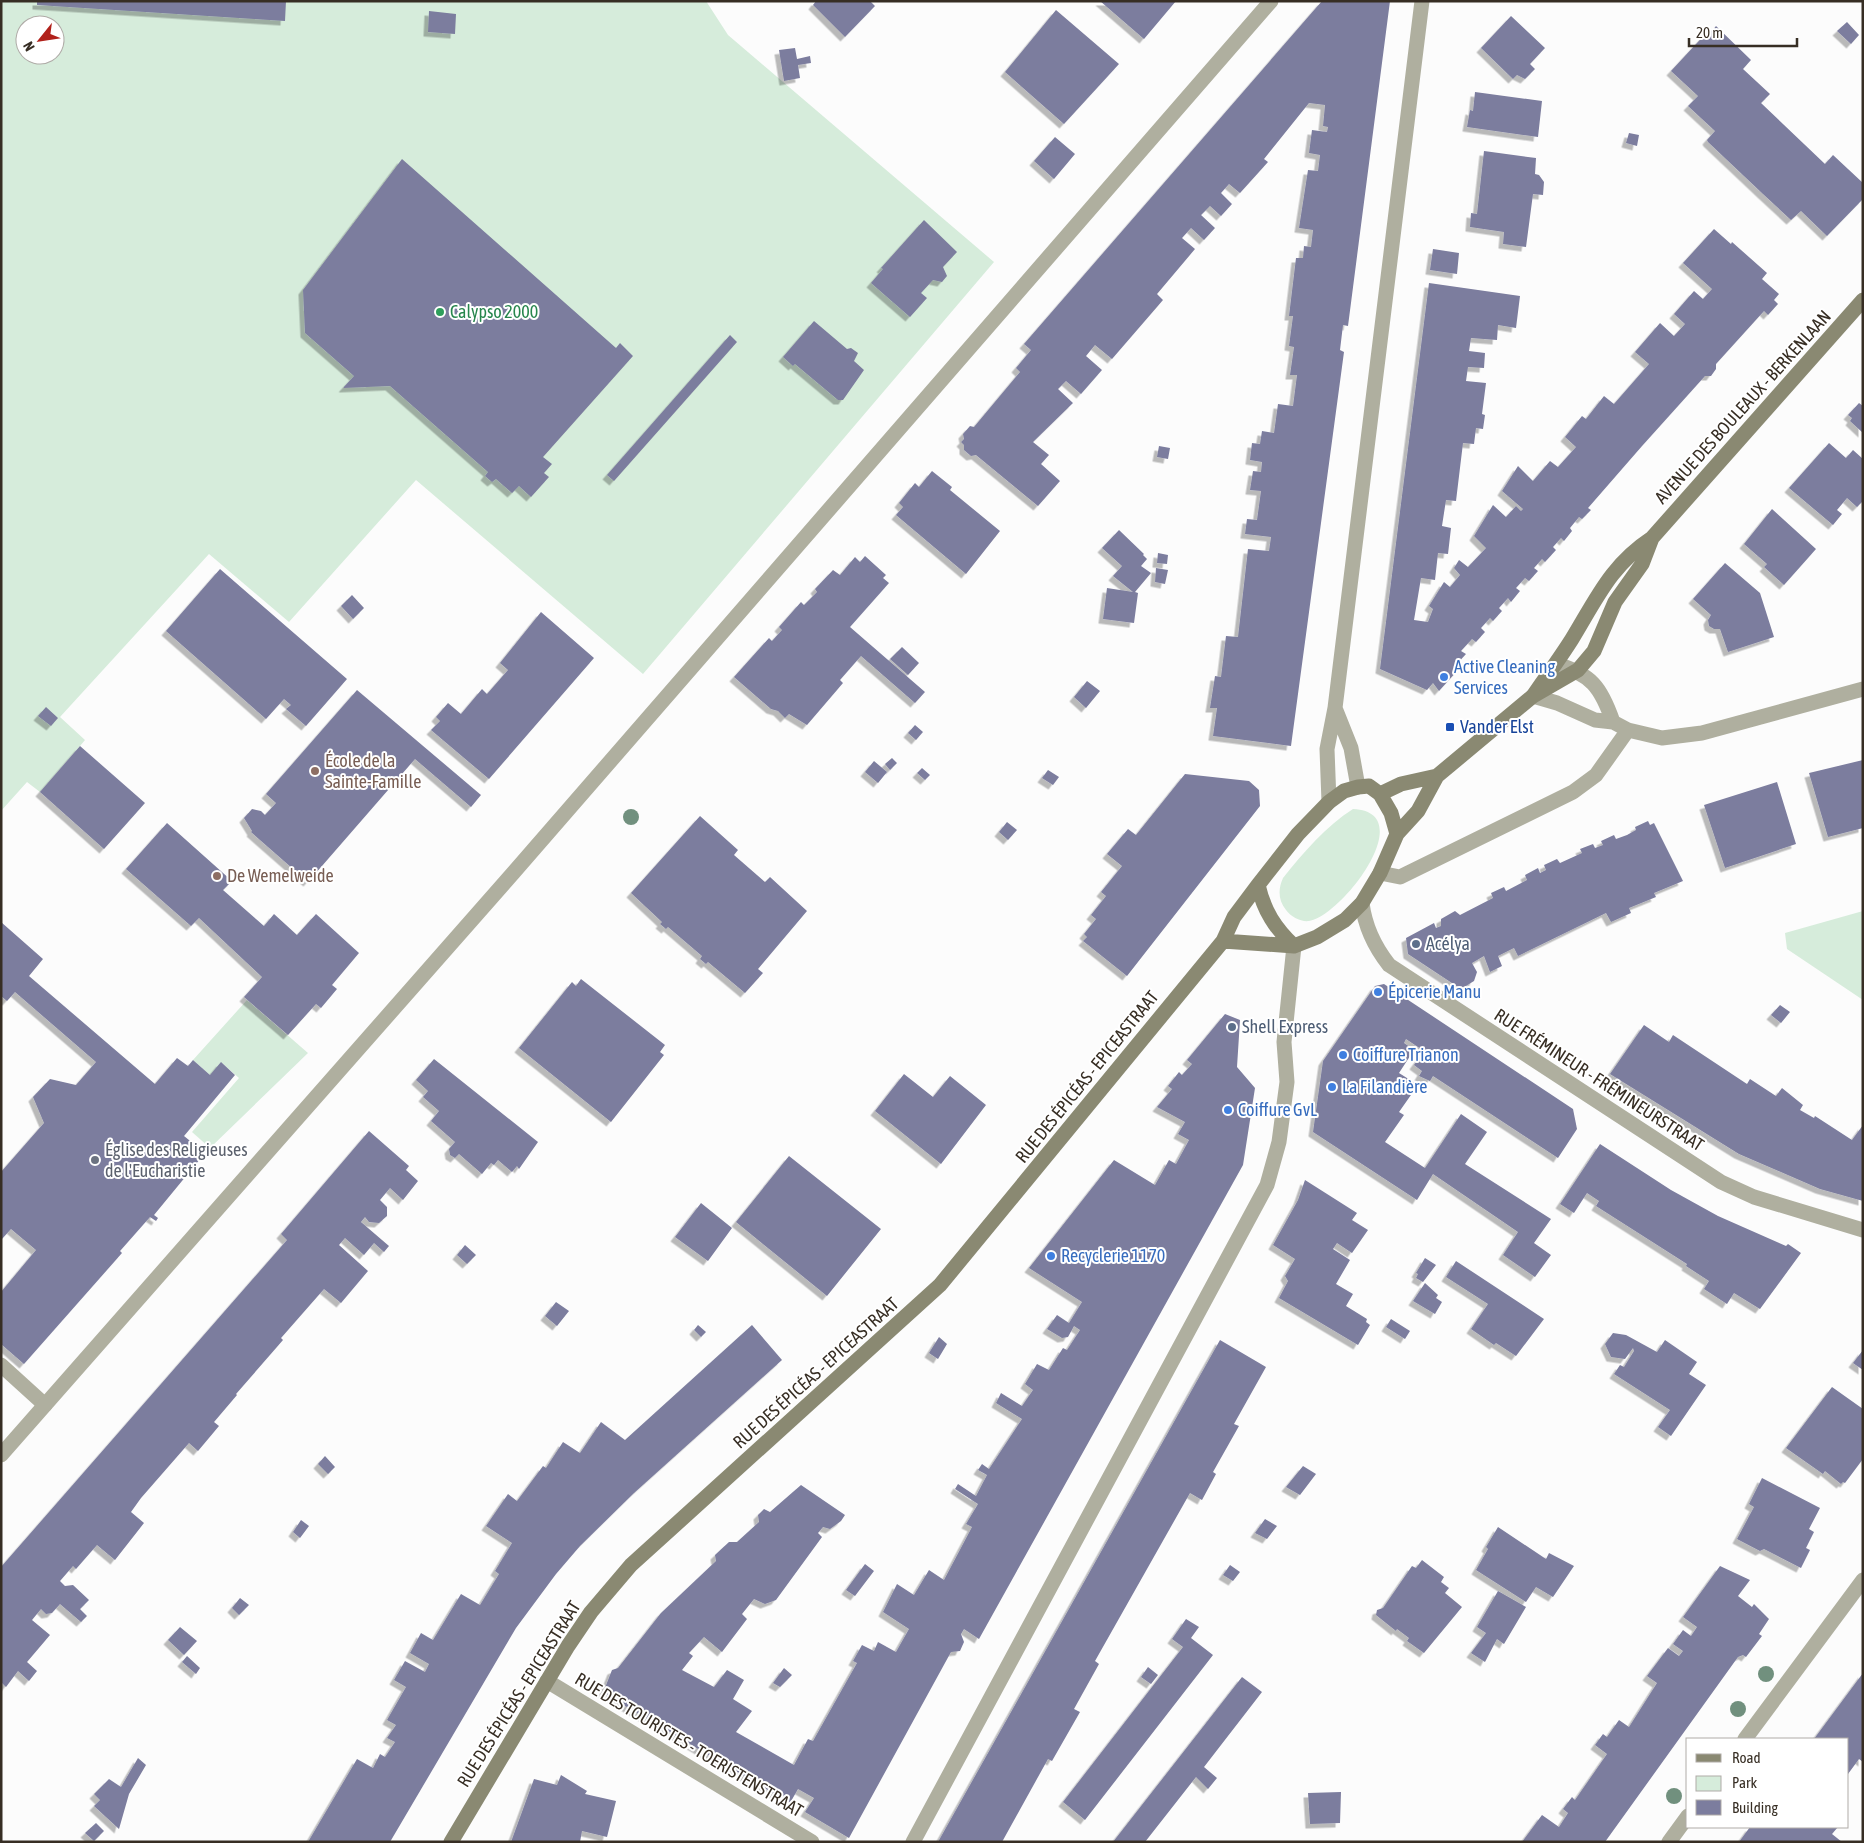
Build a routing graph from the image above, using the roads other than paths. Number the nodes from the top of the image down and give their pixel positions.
1 (1271, 1) edge
2 (1422, 1) edge
3 (1863, 300) edge
4 (1652, 538) junction
5 (1556, 664) junction
6 (1578, 670) junction
7 (1863, 689) edge
8 (1533, 696) junction
9 (1336, 708) junction
10 (1613, 722) junction
11 (1628, 730) junction
12 (1437, 776) junction
13 (1358, 786) junction
14 (1380, 794) junction
15 (1329, 802) junction
16 (1397, 834) junction
17 (1380, 874) junction
18 (1258, 885) junction
19 (1362, 904) junction
20 (1223, 941) junction
21 (1294, 946) junction
22 (1863, 1230) edge
23 (1, 1365) edge
24 (45, 1405) junction
25 (1, 1456) edge
26 (1863, 1580) edge
27 (547, 1680) junction
28 (1746, 1738) edge
29 (1686, 1819) edge
30 (451, 1842) edge
31 (812, 1842) edge
32 (913, 1842) edge
33 (1669, 1842) edge

1 - 24 street
2 - 9 street
3 - 4 street, AVENUE DES BOULEAUX - BERKENLAAN
4 - 5 street, AVENUE DES BOULEAUX - BERKENLAAN
4 - 6 street, AVENUE DES BOULEAUX - BERKENLAAN
5 - 6 street
5 - 8 street, AVENUE DES BOULEAUX - BERKENLAAN
6 - 8 street, AVENUE DES BOULEAUX - BERKENLAAN
6 - 10 street
7 - 11 street
8 - 10 street
8 - 12 street, AVENUE DES BOULEAUX - BERKENLAAN
9 - 13 street
9 - 15 street
10 - 11 street
11 - 17 street
12 - 14 street, AVENUE DES BOULEAUX - BERKENLAAN
12 - 16 street, AVENUE DES BOULEAUX - BERKENLAAN
13 - 14 street
13 - 15 street, RUE DES ÉPICÉAS - EPICEASTRAAT
14 - 16 street
15 - 18 street, RUE DES ÉPICÉAS - EPICEASTRAAT
16 - 17 street
17 - 19 street
18 - 20 street, RUE DES ÉPICÉAS - EPICEASTRAAT
18 - 21 street
19 - 21 street
19 - 22 street, RUE FRÉMINEUR - FRÉMINEURSTRAAT
20 - 21 street
20 - 27 street, RUE DES ÉPICÉAS - EPICEASTRAAT
21 - 32 street
23 - 24 street
24 - 25 street
26 - 28 street
27 - 30 street, RUE DES ÉPICÉAS - EPICEASTRAAT
27 - 31 street, RUE DES TOURISTES - TOERISTENSTRAAT
29 - 33 street

